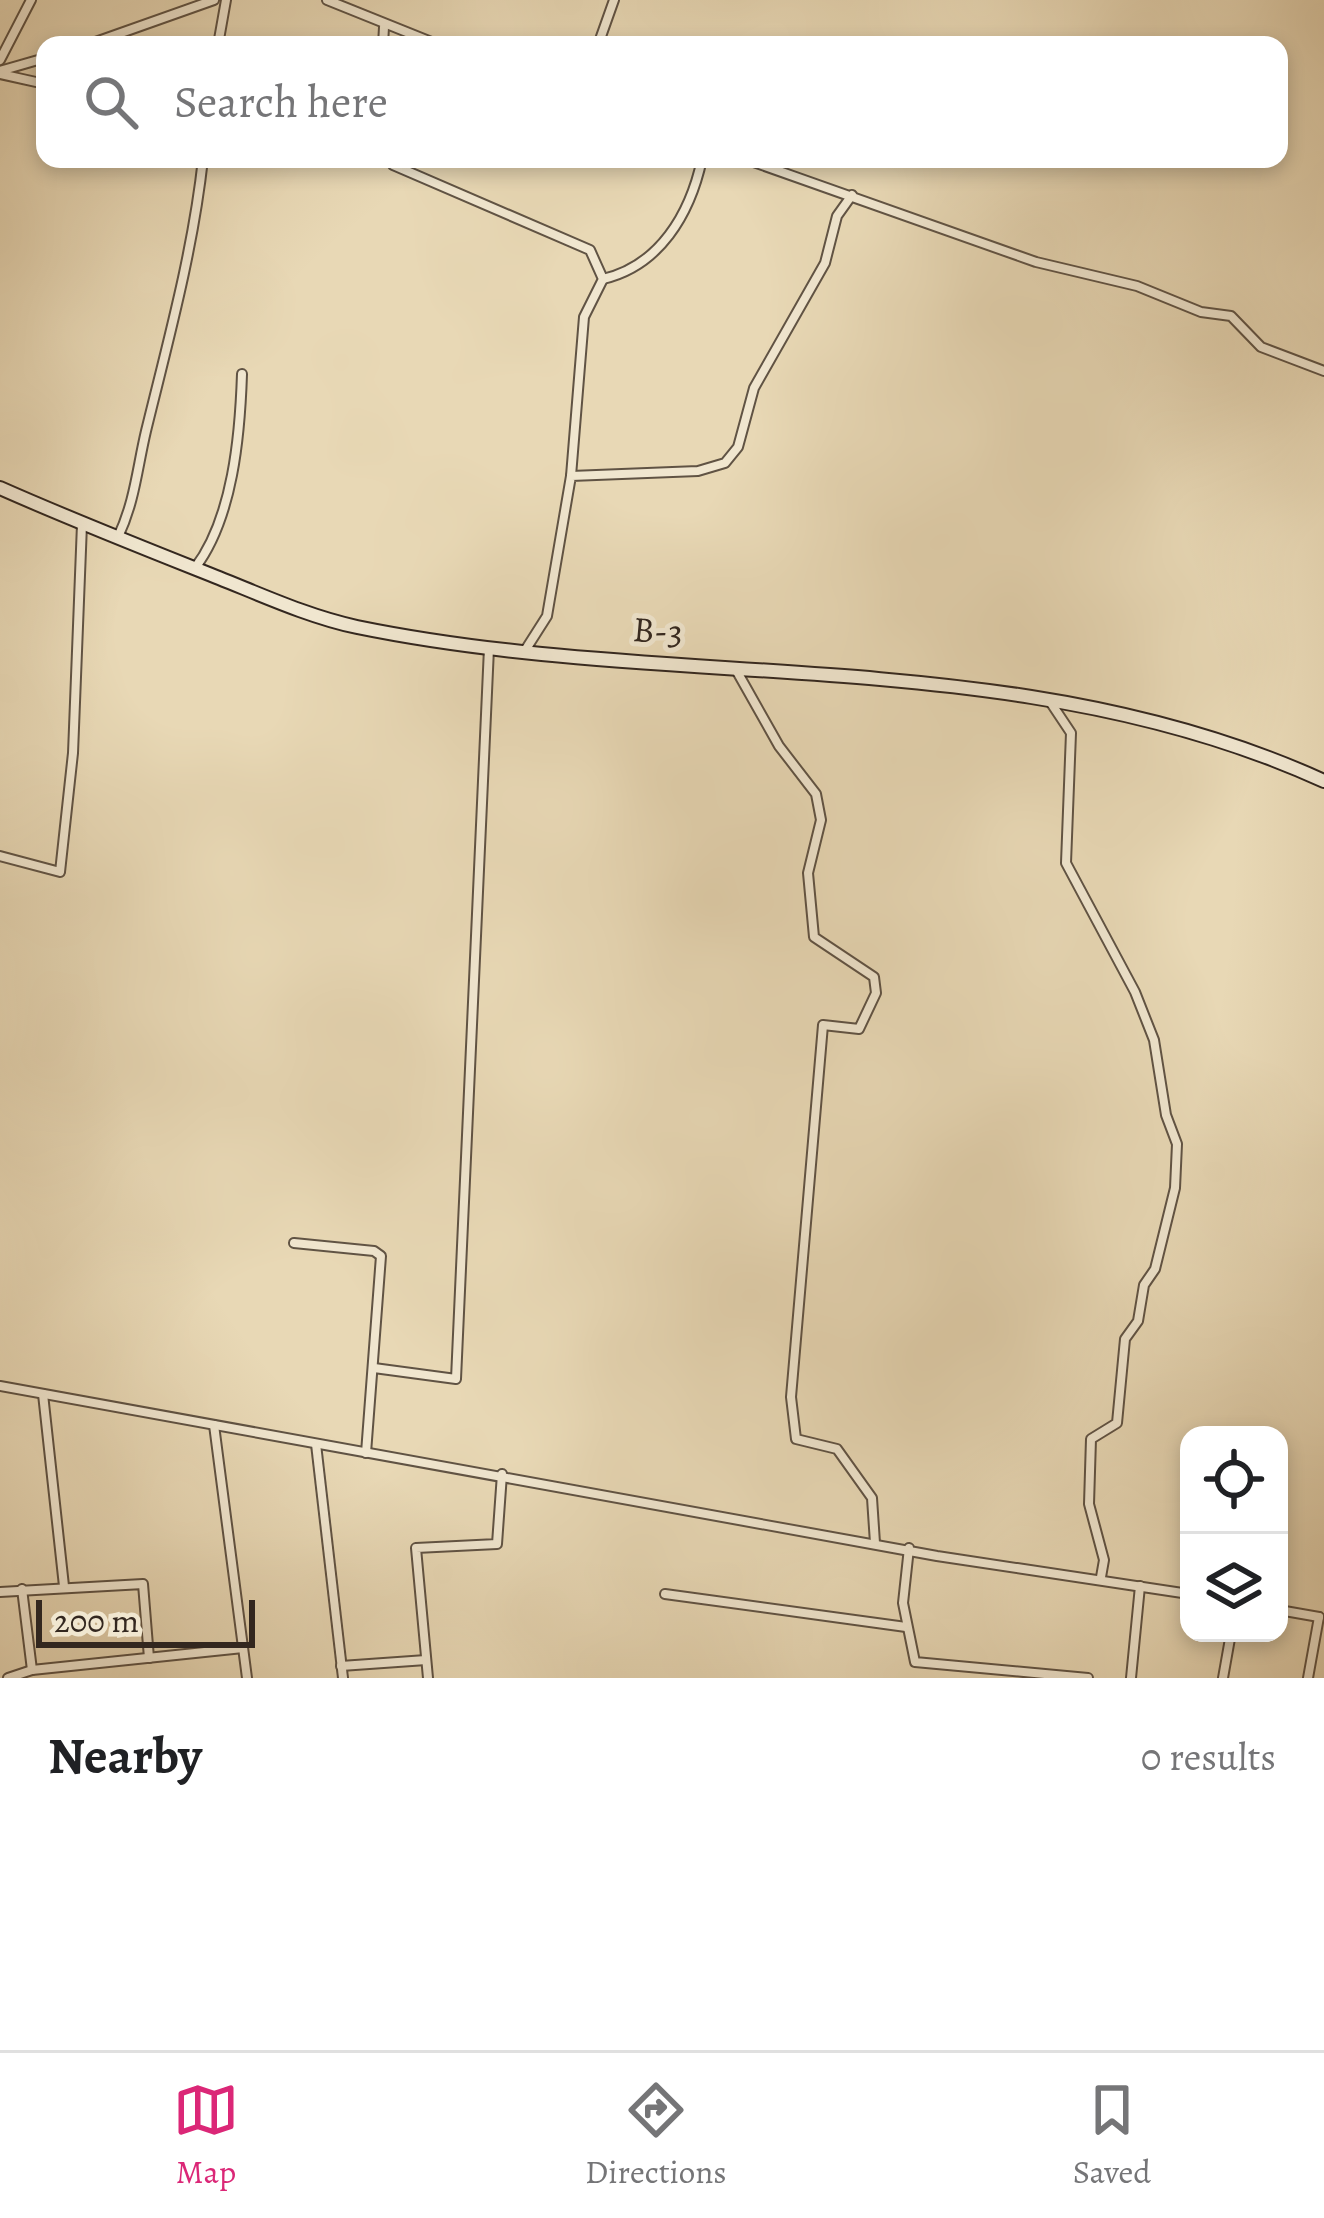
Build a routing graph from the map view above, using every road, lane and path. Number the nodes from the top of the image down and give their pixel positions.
1 (31, 0) edge
2 (214, 0) edge
3 (226, 0) edge
4 (327, 0) edge
5 (614, 0) edge
6 (384, 27) junction
7 (112, 36) edge
8 (220, 36) edge
9 (383, 36) edge
10 (412, 36) edge
11 (601, 36) edge
12 (0, 60) edge
13 (36, 61) edge
14 (0, 73) edge
15 (36, 82) edge
16 (201, 168) edge
17 (400, 168) edge
18 (700, 168) edge
19 (772, 168) edge
20 (852, 195) junction
21 (603, 279) junction
22 (1324, 371) edge
23 (242, 374) dead end
24 (571, 476) junction
25 (0, 488) edge
26 (82, 523) junction
27 (118, 537) junction
28 (194, 568) junction
29 (489, 645) junction
30 (526, 649) junction
31 (734, 666) junction
32 (1050, 702) junction
33 (1324, 781) edge
34 (0, 856) edge
35 (294, 1244) dead end
36 (374, 1368) junction
37 (0, 1386) edge
38 (43, 1394) junction
39 (214, 1425) junction
40 (316, 1444) junction
41 (366, 1453) junction
42 (502, 1474) junction
43 (875, 1543) junction
44 (909, 1548) junction
45 (1101, 1577) junction
46 (64, 1586) junction
47 (1140, 1586) junction
48 (22, 1589) junction
49 (0, 1592) edge
50 (1180, 1593) edge
51 (665, 1594) dead end
52 (1288, 1611) edge
53 (1322, 1617) edge
54 (906, 1627) junction
55 (1229, 1642) edge
56 (243, 1648) junction
57 (149, 1658) junction
58 (426, 1660) junction
59 (341, 1666) junction
60 (32, 1670) junction
61 (1046, 1675) edge
62 (8, 1678) edge
63 (247, 1678) edge
64 (343, 1678) edge
65 (428, 1678) edge
66 (1088, 1678) edge
67 (1132, 1678) edge
68 (1223, 1678) edge
69 (1308, 1678) edge

1 - 12 street
2 - 7 street
3 - 8 street
4 - 6 street
5 - 11 street
6 - 9 street
6 - 10 street
13 - 14 street
14 - 15 street
16 - 27 street
17 - 21 street
18 - 21 street
19 - 20 street
20 - 22 street
20 - 24 street
21 - 24 street
23 - 28 street
24 - 30 street
25 - 26 main road, B-3
26 - 27 main road, B-3
26 - 34 street
27 - 28 main road, B-3
28 - 29 main road, B-3
29 - 30 main road, B-3
29 - 36 street
30 - 31 main road, B-3
31 - 32 main road, B-3
31 - 43 street
32 - 33 main road, B-3
32 - 45 street
35 - 36 street
36 - 41 street
37 - 38 street
38 - 39 street
38 - 46 street
39 - 40 street
39 - 56 street
40 - 41 street
40 - 59 street
41 - 42 street
42 - 43 street
42 - 58 street
43 - 44 street
44 - 45 street
44 - 54 street
45 - 47 street
46 - 48 street
46 - 57 street
47 - 50 street
47 - 67 street
48 - 49 street
48 - 60 street
51 - 54 street
52 - 53 street
53 - 69 street
54 - 61 street
55 - 68 street
56 - 57 street
56 - 63 street
57 - 60 street
58 - 59 street
58 - 65 street
59 - 64 street
60 - 62 street
61 - 66 street

